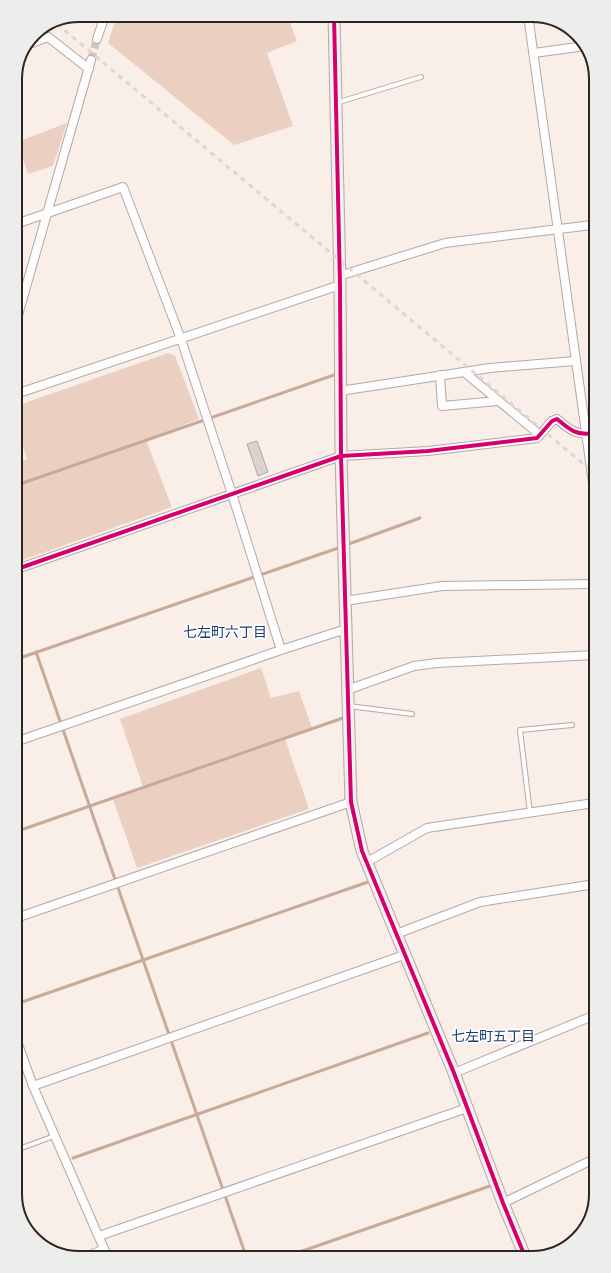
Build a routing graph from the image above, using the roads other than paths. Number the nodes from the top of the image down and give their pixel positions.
1 (103, 22) edge
2 (334, 22) edge
3 (529, 22) edge
4 (97, 39) tunnel mouth
5 (37, 40) edge
6 (579, 47) edge
7 (534, 53) junction
8 (91, 60) tunnel mouth
9 (89, 69) junction
10 (421, 77) dead end
11 (336, 103) junction
12 (48, 213) junction
13 (22, 222) edge
14 (589, 225) edge
15 (558, 230) junction
16 (339, 280) junction
17 (22, 302) edge
18 (181, 339) junction
19 (575, 360) junction
20 (464, 372) junction
21 (440, 376) junction
22 (340, 391) junction
23 (22, 392) edge
24 (498, 401) junction
25 (589, 434) edge
26 (540, 435) junction
27 (341, 456) junction
28 (232, 494) junction
29 (22, 567) edge
30 (589, 584) edge
31 (345, 601) junction
32 (346, 629) junction
33 (281, 650) junction
34 (589, 655) edge
35 (347, 690) junction
36 (348, 706) junction
37 (412, 714) dead end
38 (572, 725) dead end
39 (22, 740) edge
40 (351, 802) junction
41 (589, 805) edge
42 (530, 813) junction
43 (367, 862) junction
44 (589, 885) edge
45 (22, 916) edge
46 (396, 934) junction
47 (404, 955) junction
48 (589, 1017) edge
49 (22, 1055) edge
50 (454, 1073) junction
51 (33, 1086) junction
52 (467, 1108) junction
53 (55, 1136) junction
54 (22, 1148) edge
55 (589, 1161) edge
56 (503, 1203) junction
57 (99, 1236) junction
58 (104, 1249) joint
59 (100, 1251) edge
60 (523, 1251) edge

1 - 4 street
2 - 11 street
3 - 7 street
5 - 9 street
6 - 7 street
7 - 15 street
8 - 9 street
9 - 12 street
10 - 11 lane
11 - 16 street
12 - 13 street
12 - 17 street
12 - 18 street
14 - 15 street
15 - 16 street
15 - 19 street
16 - 18 street
16 - 22 street
18 - 23 street
18 - 28 street
19 - 20 street
19 - 25 street
20 - 21 street
20 - 24 street
21 - 22 street
21 - 24 street
22 - 27 street
24 - 26 street
25 - 26 street
26 - 27 street
27 - 28 street
27 - 31 street
28 - 29 street
28 - 33 street
30 - 31 street
31 - 32 street
32 - 33 street
32 - 35 street
33 - 39 street
34 - 35 street
35 - 36 street
36 - 37 lane
36 - 40 street
38 - 42 lane
40 - 43 street
40 - 45 street
41 - 42 street
42 - 43 street
43 - 46 street
44 - 46 street
46 - 47 street
47 - 50 street
47 - 51 street
48 - 50 street
49 - 51 street
50 - 52 street
51 - 53 street
52 - 56 street
52 - 57 street
53 - 54 lane
53 - 57 street
55 - 56 street
56 - 60 street
57 - 58 street
58 - 59 street

